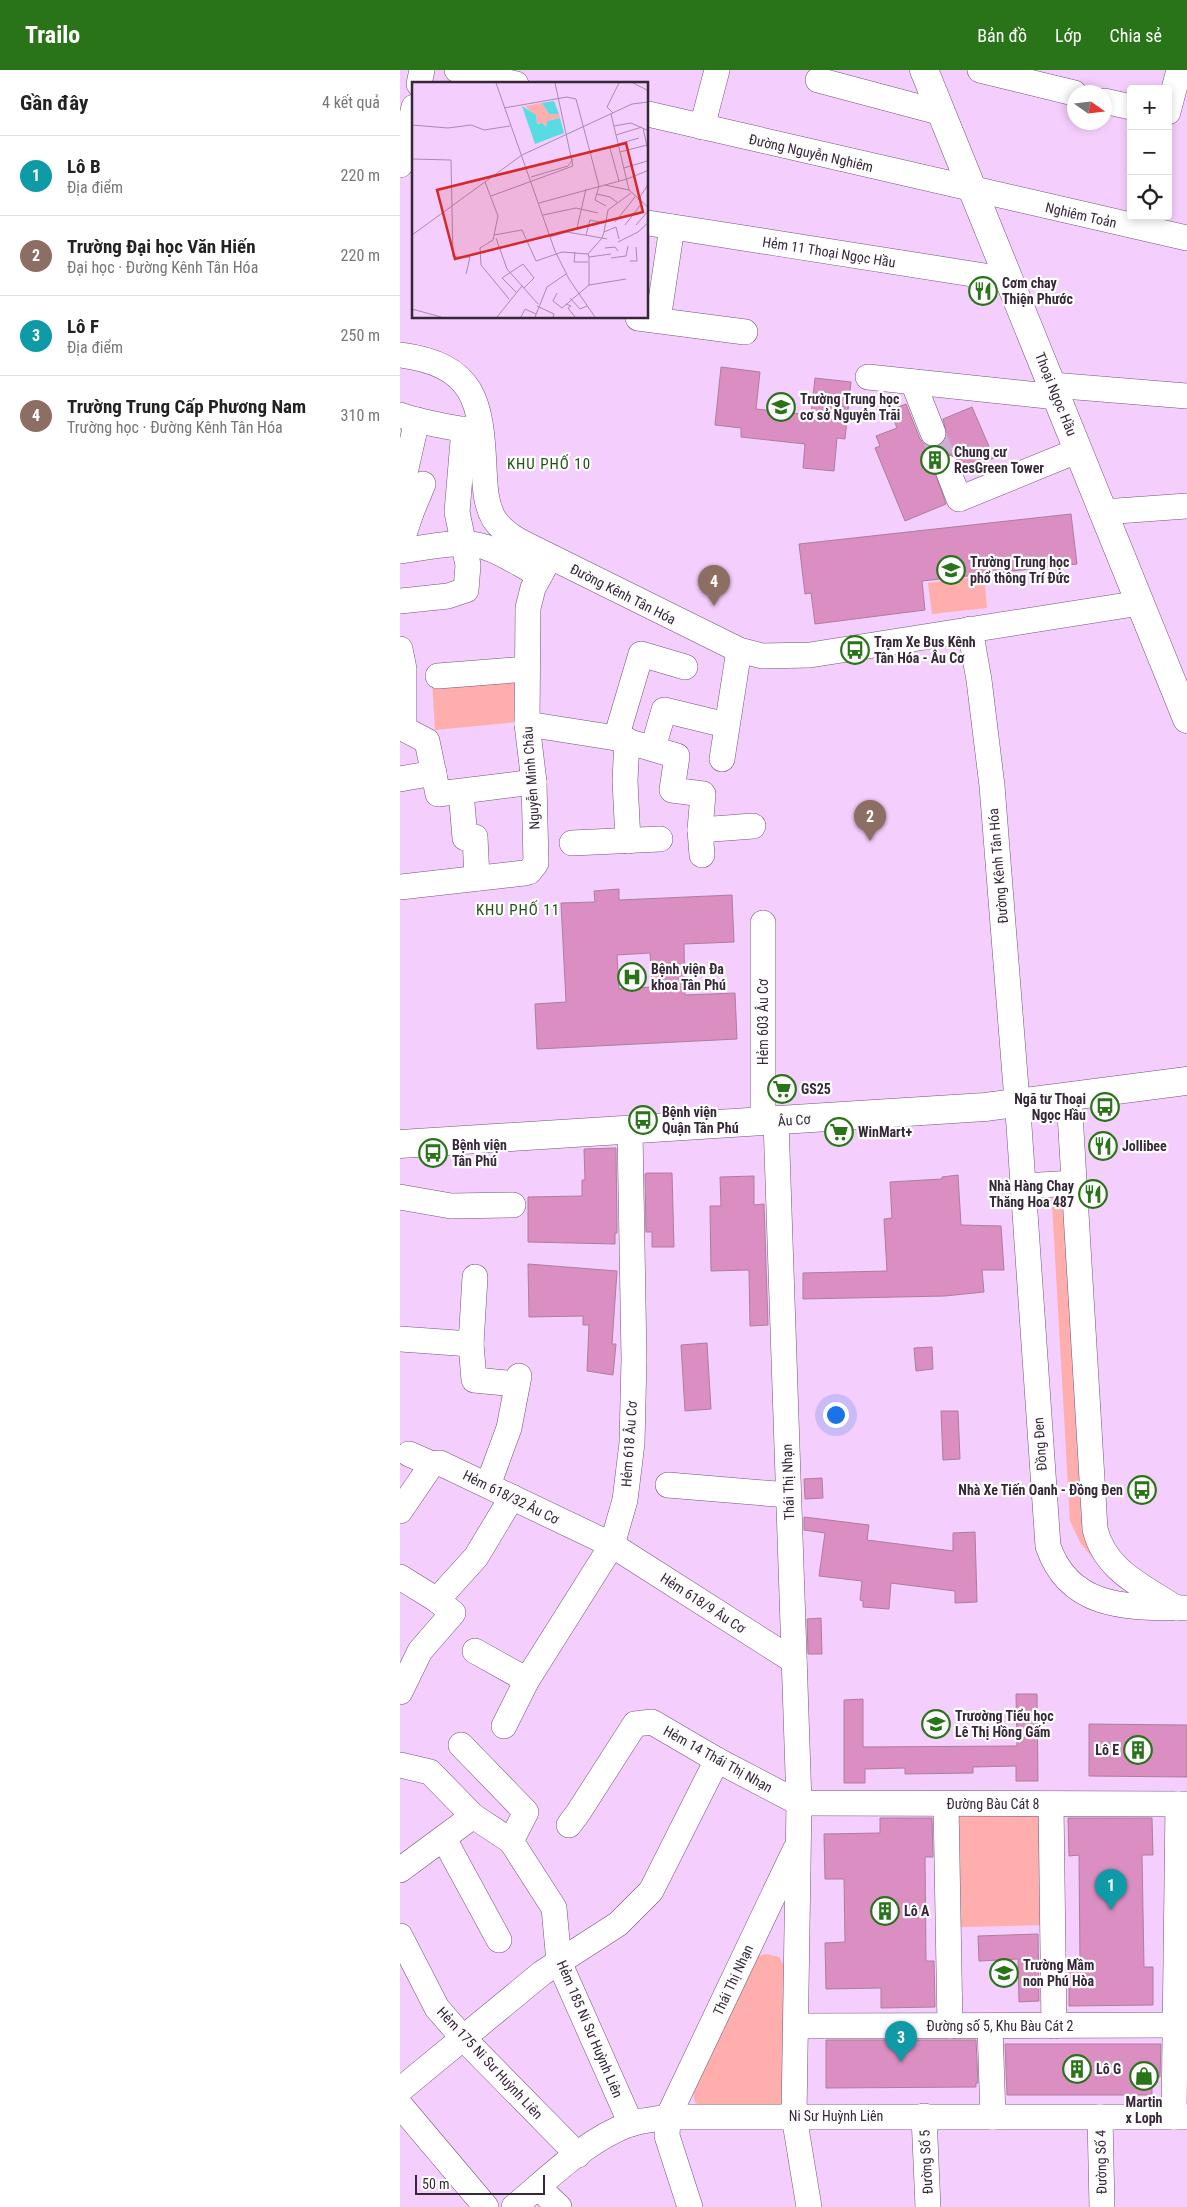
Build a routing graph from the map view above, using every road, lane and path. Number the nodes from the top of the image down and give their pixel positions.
1 (457, 70) edge
2 (716, 70) edge
3 (924, 70) edge
4 (980, 70) edge
5 (1179, 70) edge
6 (818, 80) dead end
7 (508, 82) edge
8 (1069, 85) edge
9 (1172, 97) edge
10 (1112, 103) edge
11 (1127, 106) edge
12 (942, 112) junction
13 (412, 114) edge
14 (649, 114) edge
15 (1172, 117) edge
16 (1187, 121) edge
17 (702, 127) junction
18 (400, 165) edge
19 (974, 191) junction
20 (649, 223) edge
21 (672, 227) junction
22 (1187, 238) edge
23 (1010, 280) junction
24 (649, 315) edge
25 (648, 319) edge
26 (745, 332) dead end
27 (400, 355) edge
28 (868, 377) dead end
29 (913, 382) junction
30 (1054, 391) junction
31 (1187, 396) edge
32 (408, 418) edge
33 (473, 431) junction
34 (933, 433) tunnel mouth
35 (1078, 450) junction
36 (947, 468) tunnel mouth
37 (406, 492) edge
38 (1187, 506) edge
39 (1103, 512) junction
40 (400, 543) edge
41 (465, 544) junction
42 (545, 566) junction
43 (400, 601) edge
44 (1140, 603) junction
45 (970, 629) junction
46 (400, 649) edge
47 (740, 650) junction
48 (685, 667) dead end
49 (527, 669) junction
50 (438, 676) dead end
51 (1187, 719) edge
52 (527, 724) junction
53 (726, 725) junction
54 (622, 739) junction
55 (653, 748) junction
56 (722, 759) dead end
57 (434, 774) junction
58 (400, 779) edge
59 (534, 782) junction
60 (461, 792) junction
61 (752, 826) dead end
62 (700, 830) junction
63 (660, 839) dead end
64 (628, 841) junction
65 (572, 843) dead end
66 (702, 855) dead end
67 (477, 878) junction
68 (400, 887) edge
69 (763, 923) dead end
70 (1187, 1081) edge
71 (1069, 1097) junction
72 (1017, 1104) junction
73 (769, 1121) junction
74 (630, 1131) junction
75 (400, 1144) edge
76 (1074, 1183) junction
77 (1023, 1186) junction
78 (400, 1197) edge
79 (513, 1206) dead end
80 (475, 1278) dead end
81 (400, 1339) edge
82 (471, 1344) junction
83 (409, 1454) dead end
84 (432, 1464) junction
85 (668, 1485) dead end
86 (488, 1486) junction
87 (788, 1495) junction
88 (512, 1497) junction
89 (400, 1511) edge
90 (612, 1545) junction
91 (400, 1577) edge
92 (445, 1606) junction
93 (1182, 1608) edge
94 (476, 1651) dead end
95 (794, 1661) junction
96 (527, 1680) junction
97 (400, 1692) edge
98 (504, 1726) dead end
99 (462, 1745) dead end
100 (717, 1760) junction
101 (400, 1765) edge
102 (799, 1804) junction
103 (946, 1804) junction
104 (1051, 1804) junction
105 (1182, 1804) edge
106 (473, 1816) junction
107 (569, 1825) dead end
108 (444, 1839) junction
109 (511, 1841) junction
110 (798, 1843) junction
111 (400, 1870) edge
112 (400, 1936) edge
113 (499, 1940) dead end
114 (559, 1962) junction
115 (1181, 1987) edge
116 (1175, 2025) junction
117 (796, 2026) junction
118 (950, 2026) junction
119 (990, 2026) junction
120 (1054, 2026) junction
121 (463, 2038) junction
122 (400, 2090) edge
123 (400, 2105) edge
124 (794, 2116) junction
125 (924, 2116) junction
126 (668, 2117) junction
127 (993, 2117) junction
128 (1100, 2117) junction
129 (1181, 2117) edge
130 (631, 2124) junction
131 (578, 2155) junction
132 (538, 2187) junction
133 (486, 2207) edge
134 (514, 2207) edge
135 (559, 2207) edge
136 (690, 2207) edge
137 (809, 2207) edge
138 (928, 2207) edge
139 (1102, 2207) edge

1 - 7 street
2 - 17 street
3 - 12 main road, Thoại Ngọc Hầu
4 - 8 street
5 - 9 street
6 - 12 street
10 - 11 street
12 - 19 main road, Thoại Ngọc Hầu
13 - 18 street
14 - 17 street, Đường Nguyễn Nghiêm
15 - 16 street
17 - 19 street, Đường Nguyễn Nghiêm
19 - 22 street, Nghiêm Toản
19 - 23 main road, Thoại Ngọc Hầu
20 - 21 street, Hẻm 11 Thoại Ngọc Hầu
21 - 23 street, Hẻm 11 Thoại Ngọc Hầu
21 - 24 street
23 - 30 main road, Thoại Ngọc Hầu
25 - 26 street
27 - 33 street, Đường Kênh Tân Hóa
28 - 29 street
29 - 30 street
29 - 34 street
30 - 31 street
30 - 35 main road, Thoại Ngọc Hầu
32 - 33 street
32 - 37 street
33 - 41 street
33 - 42 street, Đường Kênh Tân Hóa
35 - 36 street
35 - 39 main road, Thoại Ngọc Hầu
37 - 40 street
38 - 39 street
39 - 44 main road, Thoại Ngọc Hầu
40 - 41 street
41 - 42 street
41 - 43 street
42 - 47 street, Đường Kênh Tân Hóa
42 - 49 street, Nguyễn Minh Châu
44 - 45 street, Đường Kênh Tân Hóa
44 - 51 main road, Thoại Ngọc Hầu
45 - 47 street, Đường Kênh Tân Hóa
45 - 72 street, Đường Kênh Tân Hóa
46 - 57 street
47 - 53 street
48 - 54 street
49 - 50 street
49 - 52 street, Nguyễn Minh Châu
52 - 54 street
52 - 59 street, Nguyễn Minh Châu
53 - 55 street
53 - 56 street
54 - 55 street
54 - 64 street
55 - 62 street
57 - 58 street
57 - 60 street
59 - 60 street
59 - 67 street, Nguyễn Minh Châu
60 - 67 street
61 - 62 street
62 - 66 street
63 - 64 street
64 - 65 street
67 - 68 street, Nguyễn Minh Châu
69 - 73 street, Hẻm 603 Âu Cơ
70 - 71 main road, Âu Cơ
71 - 72 main road, Âu Cơ
71 - 76 street, Đồng Đen
72 - 73 main road, Âu Cơ
72 - 77 street, Đồng Đen
73 - 74 main road, Âu Cơ
73 - 87 street, Thái Thị Nhạn
74 - 75 main road, Âu Cơ
74 - 90 street, Hẻm 618 Âu Cơ
76 - 77 street
76 - 93 street, Đồng Đen
77 - 93 street, Đồng Đen
78 - 79 street
80 - 82 street
81 - 82 street
82 - 86 street
83 - 84 street, Hẻm 618/32 Âu Cơ
84 - 86 street, Hẻm 618/32 Âu Cơ
84 - 89 street
85 - 87 street
86 - 88 street, Hẻm 618/32 Âu Cơ
87 - 95 street, Thái Thị Nhạn
88 - 90 street, Hẻm 618/32 Âu Cơ
88 - 92 street
90 - 95 street, Hẻm 618/9 Âu Cơ
90 - 96 street, Hẻm 618 Âu Cơ
91 - 92 street
92 - 97 street
94 - 96 street
95 - 102 street, Thái Thị Nhạn
96 - 98 street, Hẻm 618 Âu Cơ
99 - 109 street
100 - 102 street, Hẻm 14 Thái Thị Nhạn
100 - 107 street, Hẻm 14 Thái Thị Nhạn
100 - 114 street
101 - 106 street, Hẻm 185 Ni Sư Huỳnh Liên
102 - 103 street, Đường Bàu Cát 8
102 - 110 street, Thái Thị Nhạn
103 - 104 street, Đường Bàu Cát 8
103 - 118 street
104 - 105 street, Đường Bàu Cát 8
104 - 120 street
105 - 115 street
106 - 108 street
106 - 109 street, Hẻm 185 Ni Sư Huỳnh Liên
108 - 111 street
108 - 113 street
109 - 114 street, Hẻm 185 Ni Sư Huỳnh Liên
110 - 117 street, Thái Thị Nhạn
110 - 126 street, Thái Thị Nhạn
112 - 121 street, Hẻm 175 Ni Sư Huỳnh Liên
114 - 121 street
114 - 130 street, Hẻm 185 Ni Sư Huỳnh Liên
115 - 116 street
116 - 120 street, Đường số 5, Khu Bàu Cát 2
116 - 129 street
117 - 118 street, Đường số 5, Khu Bàu Cát 2
117 - 124 street, Thái Thị Nhạn
118 - 119 street, Đường số 5, Khu Bàu Cát 2
119 - 120 street, Đường số 5, Khu Bàu Cát 2
119 - 127 street
121 - 122 street
121 - 131 street, Hẻm 175 Ni Sư Huỳnh Liên
123 - 133 street
124 - 125 street, Ni Sư Huỳnh Liên
124 - 126 street, Ni Sư Huỳnh Liên
124 - 137 street, Thái Thị Nhạn
125 - 127 street, Ni Sư Huỳnh Liên
125 - 138 street, Đường Số 5
126 - 130 street, Ni Sư Huỳnh Liên
126 - 136 street
127 - 128 street, Ni Sư Huỳnh Liên
128 - 129 street, Ni Sư Huỳnh Liên
128 - 139 street, Đường Số 4
130 - 131 street, Ni Sư Huỳnh Liên
131 - 132 street, Ni Sư Huỳnh Liên
132 - 134 street, Ni Sư Huỳnh Liên
132 - 135 street

